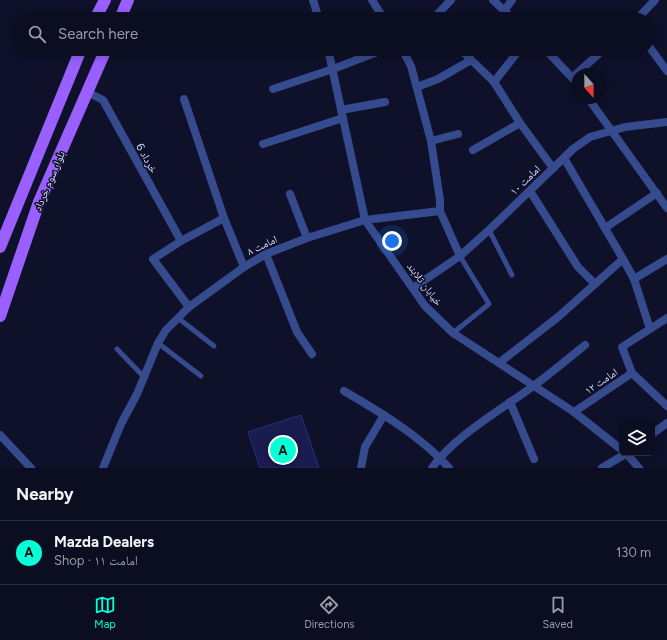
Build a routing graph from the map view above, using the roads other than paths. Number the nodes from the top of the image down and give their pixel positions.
1 (105, 0) edge
2 (128, 0) edge
3 (313, 0) edge
4 (372, 0) edge
5 (451, 0) edge
6 (492, 0) edge
7 (512, 0) edge
8 (655, 0) edge
9 (504, 11) joint
10 (99, 12) edge
11 (123, 12) edge
12 (317, 12) edge
13 (380, 12) edge
14 (439, 12) edge
15 (644, 12) edge
16 (655, 55) edge
17 (78, 56) edge
18 (103, 56) edge
19 (330, 56) edge
20 (367, 56) edge
21 (406, 56) edge
22 (468, 56) edge
23 (514, 56) edge
24 (552, 56) edge
25 (597, 56) edge
26 (472, 60) junction
27 (586, 68) edge
28 (333, 69) junction
29 (667, 71) edge
30 (571, 76) edge
31 (494, 82) junction
32 (417, 87) junction
33 (273, 89) dead end
34 (87, 92) junction
35 (184, 100) dead end
36 (385, 102) dead end
37 (593, 104) edge
38 (342, 114) junction
39 (667, 122) edge
40 (520, 123) junction
41 (612, 129) junction
42 (458, 134) dead end
43 (431, 141) junction
44 (263, 144) dead end
45 (473, 150) dead end
46 (564, 158) junction
47 (553, 168) junction
48 (530, 191) junction
49 (657, 193) junction
50 (290, 194) dead end
51 (667, 208) edge
52 (440, 211) junction
53 (224, 218) junction
54 (365, 220) junction
55 (605, 228) junction
56 (489, 230) junction
57 (307, 238) junction
58 (181, 241) junction
59 (0, 247) edge
60 (266, 254) junction
61 (460, 256) junction
62 (623, 259) junction
63 (667, 259) edge
64 (244, 266) junction
65 (512, 275) dead end
66 (634, 279) junction
67 (595, 284) junction
68 (413, 288) junction
69 (188, 307) junction
70 (0, 316) edge
71 (178, 318) junction
72 (667, 318) edge
73 (650, 329) junction
74 (454, 333) junction
75 (158, 343) junction
76 (585, 344) dead end
77 (214, 346) dead end
78 (117, 349) dead end
79 (312, 354) dead end
80 (499, 363) junction
81 (632, 373) junction
82 (144, 376) junction
83 (201, 376) dead end
84 (533, 386) junction
85 (344, 391) dead end
86 (510, 402) junction
87 (667, 406) edge
88 (574, 412) junction
89 (384, 415) junction
90 (667, 423) edge
91 (655, 432) edge
92 (0, 435) edge
93 (619, 448) edge
94 (622, 456) edge
95 (629, 456) edge
96 (440, 457) junction
97 (534, 459) dead end
98 (31, 468) edge
99 (103, 468) edge
100 (361, 468) edge
101 (432, 468) edge
102 (449, 468) edge
103 (602, 468) edge
104 (639, 468) edge

1 - 10 main road
2 - 11 main road
3 - 12 street
4 - 13 street
5 - 14 street
6 - 9 street
7 - 9 street
8 - 15 street
16 - 29 street
17 - 59 main road, بلوار سوم خرداد
18 - 34 main road, بلوار سوم خرداد
19 - 28 street, خیابان تلابند
20 - 28 street
21 - 32 street
22 - 26 street
23 - 31 street
24 - 30 street
25 - 27 street
26 - 31 street
26 - 32 street
28 - 33 street
28 - 38 street, خیابان تلابند
31 - 40 street
32 - 43 street
34 - 58 street, خرداد 6
34 - 70 main road, بلوار سوم خرداد
35 - 53 street
36 - 38 street
37 - 41 street
38 - 44 street
38 - 54 street, خیابان تلابند
39 - 41 street, امامت ۱۰
40 - 45 street
40 - 47 street
41 - 46 street, امامت ۱۰
41 - 49 street
42 - 43 street
43 - 52 street
46 - 47 street, امامت ۱۰
46 - 55 street
47 - 48 street, امامت ۱۰
48 - 56 street, امامت ۱۰
48 - 67 street
49 - 51 street
49 - 55 street
50 - 57 street
52 - 54 street, امامت ۸
52 - 61 street
53 - 58 street
53 - 64 street
54 - 57 street, امامت ۸
54 - 68 street, خیابان تلابند
55 - 62 street
56 - 61 street, امامت ۱۰
56 - 65 lane
57 - 60 street, امامت ۸
58 - 69 street
60 - 64 street, امامت ۸
60 - 79 street
61 - 68 street, امامت ۱۰
61 - 74 lane
62 - 66 street
62 - 67 street
63 - 66 street
64 - 69 street, امامت ۸
66 - 73 street
67 - 80 street
68 - 74 street, خیابان تلابند
69 - 71 street, امامت ۸
71 - 75 street, امامت ۸
71 - 77 lane
72 - 73 street, امامت ۱۲
73 - 81 street, امامت ۱۲
74 - 80 street, خیابان تلابند
75 - 82 street, امامت ۸
75 - 83 lane
76 - 84 street
78 - 82 lane
80 - 84 street, خیابان تلابند
81 - 87 street
81 - 88 street, امامت ۱۲
82 - 99 street, امامت ۸
84 - 86 street
84 - 88 street, خیابان تلابند
85 - 89 street
86 - 96 street
86 - 97 street
88 - 93 street, خیابان تلابند
89 - 96 street
89 - 100 street
90 - 91 street
92 - 98 street
94 - 103 street
95 - 104 street
96 - 101 street
96 - 102 street

